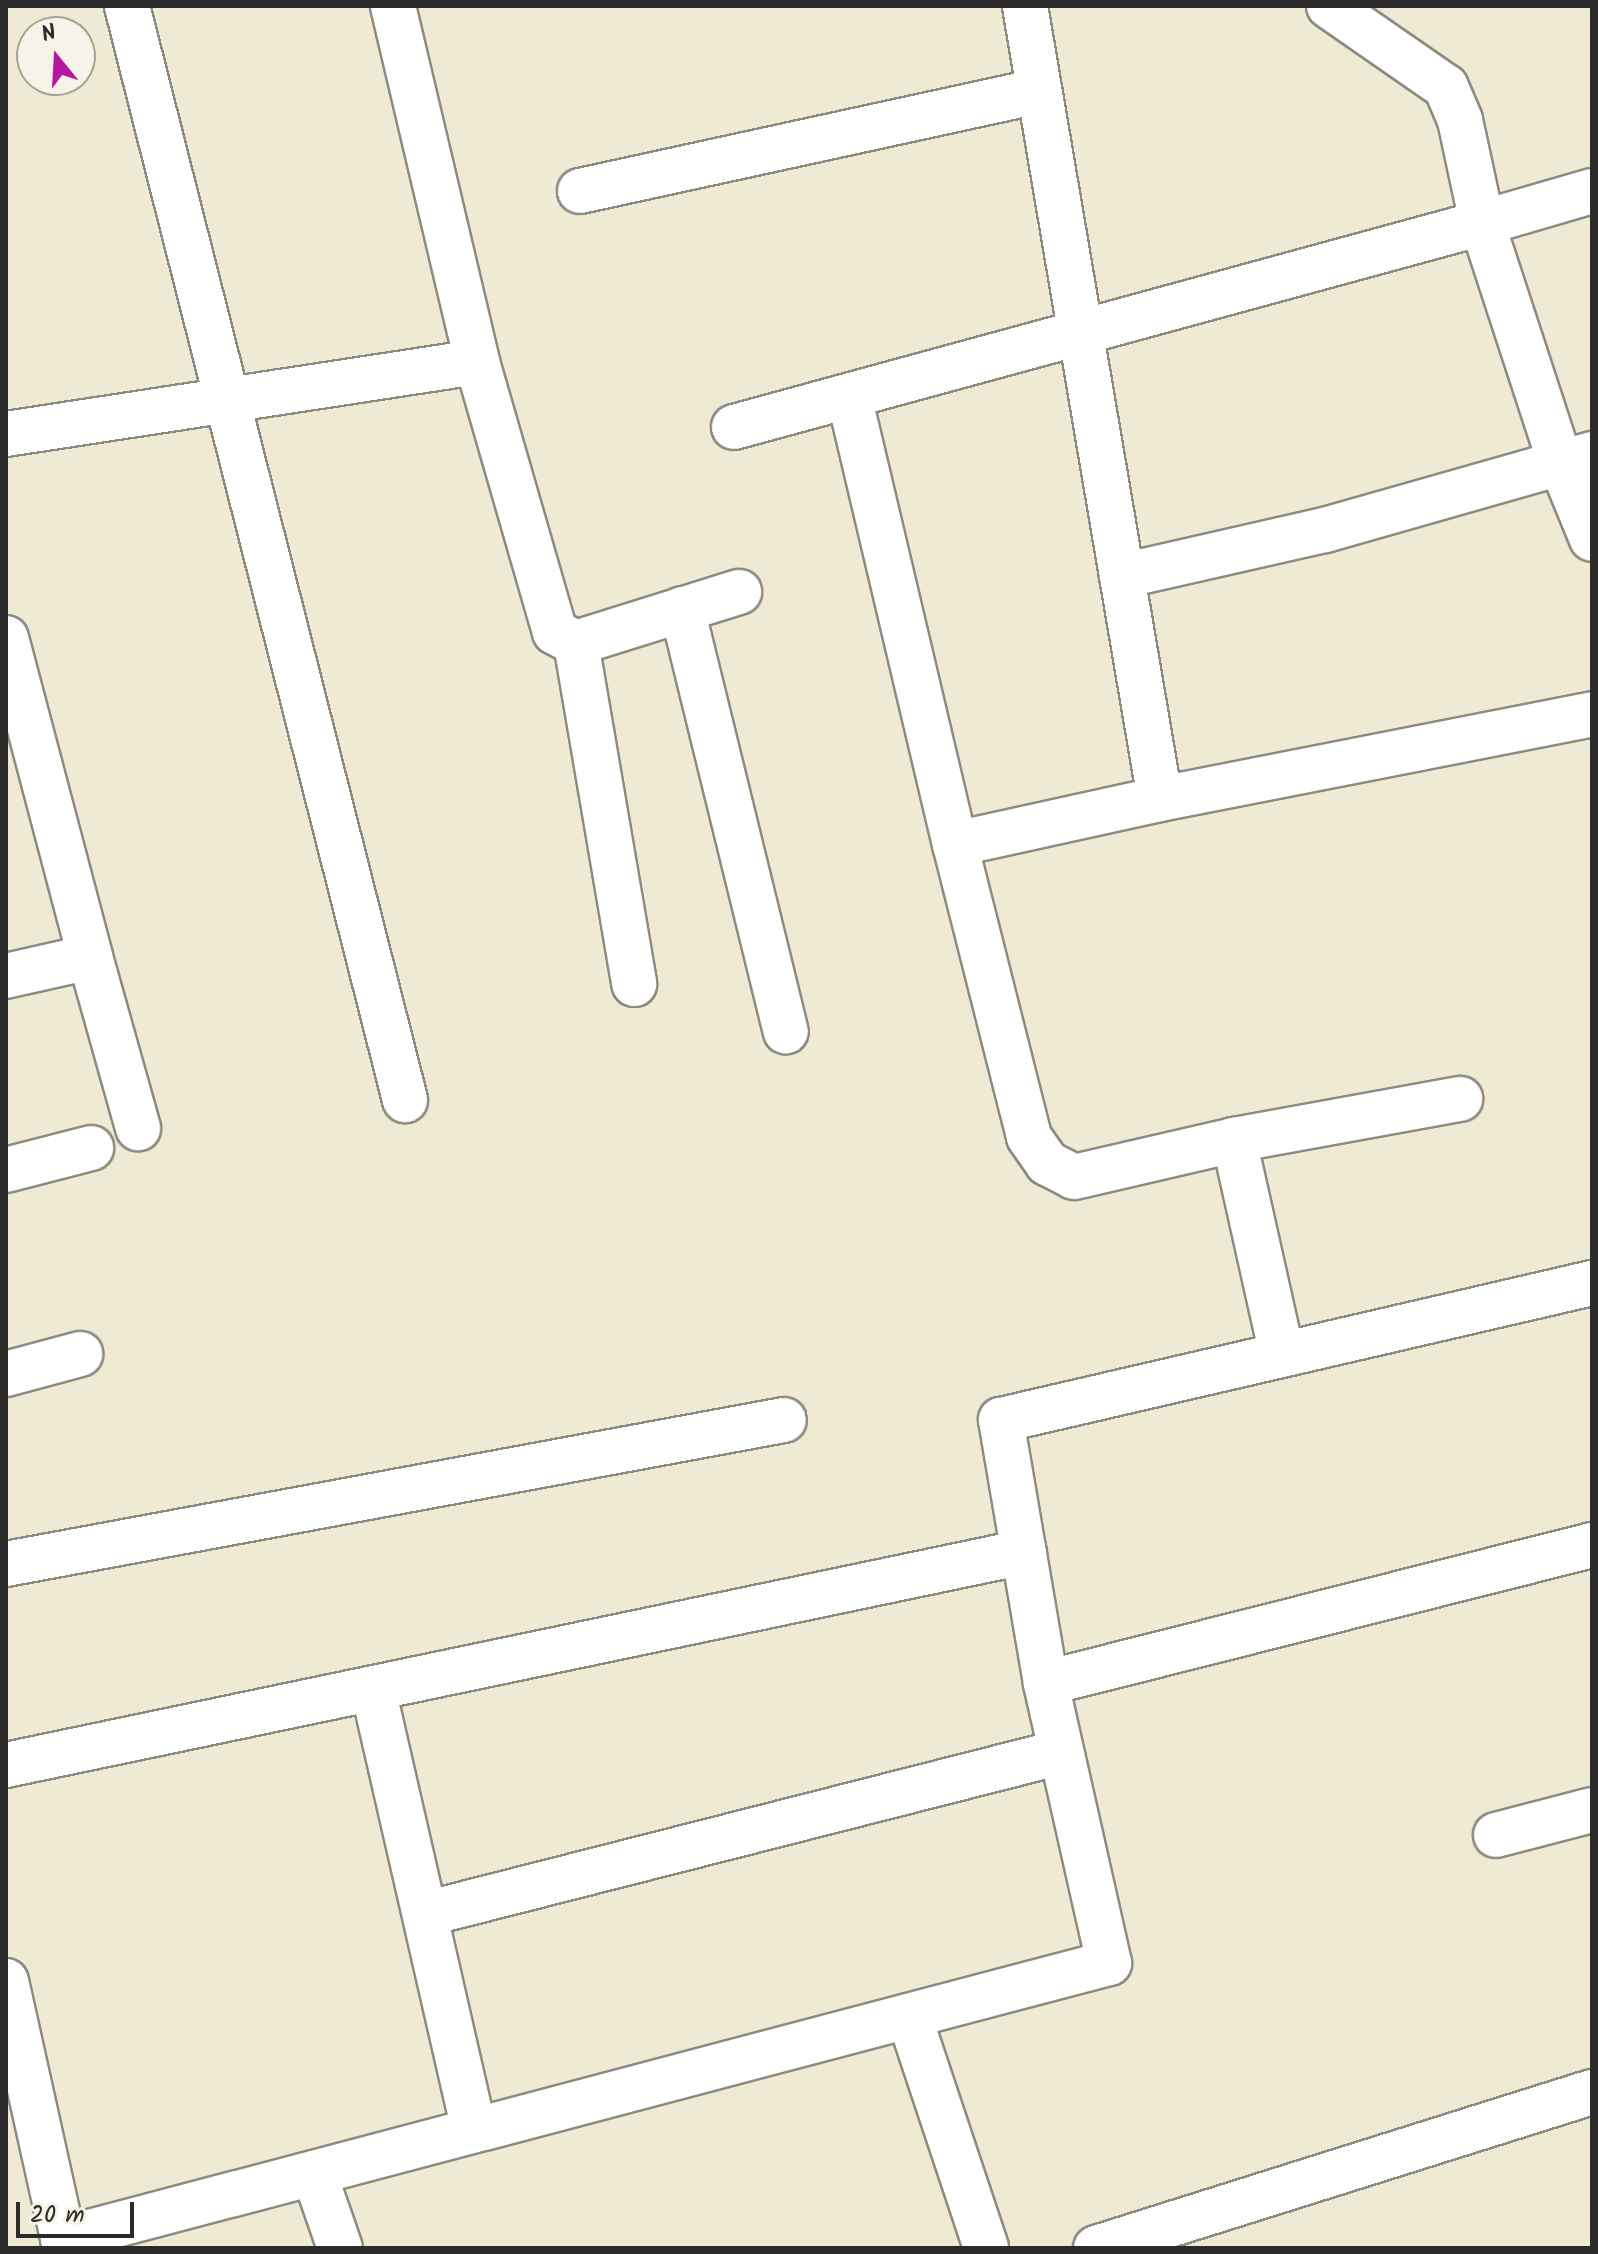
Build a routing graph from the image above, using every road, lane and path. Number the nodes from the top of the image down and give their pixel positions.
1 (127, 6) edge
2 (393, 6) edge
3 (1025, 6) edge
4 (1329, 6) edge
5 (1039, 91) junction
6 (580, 191) dead end
7 (1592, 191) edge
8 (1482, 223) junction
9 (1080, 333) junction
10 (477, 362) junction
11 (849, 396) junction
12 (227, 398) junction
13 (734, 427) dead end
14 (6, 434) edge
15 (1576, 458) edge
16 (1592, 539) edge
17 (1122, 576) junction
18 (739, 592) dead end
19 (682, 609) junction
20 (6, 638) edge
21 (576, 643) junction
22 (1592, 714) edge
23 (1160, 799) junction
24 (955, 844) junction
25 (90, 957) junction
26 (6, 976) edge
27 (634, 984) dead end
28 (786, 1031) dead end
29 (1460, 1099) dead end
30 (405, 1100) dead end
31 (138, 1128) dead end
32 (1234, 1140) junction
33 (91, 1148) dead end
34 (6, 1170) edge
35 (1592, 1283) edge
36 (80, 1354) dead end
37 (1282, 1355) junction
38 (6, 1374) edge
39 (784, 1420) dead end
40 (1592, 1545) edge
41 (1024, 1552) junction
42 (6, 1564) edge
43 (1046, 1683) junction
44 (373, 1689) junction
45 (1061, 1752) junction
46 (6, 1765) edge
47 (1592, 1810) edge
48 (1496, 1835) dead end
49 (425, 1914) junction
50 (6, 1981) edge
51 (909, 2016) junction
52 (1592, 2092) edge
53 (474, 2130) junction
54 (314, 2173) junction
55 (47, 2243) edge
56 (340, 2248) edge
57 (986, 2248) edge
58 (1096, 2248) edge

1 - 12 street
2 - 10 street
3 - 5 street
4 - 8 street
5 - 6 street
5 - 9 street
7 - 8 street
8 - 9 street
8 - 15 street
9 - 11 street
9 - 17 street
10 - 12 street
10 - 21 street
11 - 13 street
11 - 24 street
12 - 14 street
12 - 30 street
15 - 16 street
15 - 17 street
17 - 23 street
18 - 19 street
19 - 21 street
19 - 28 street
20 - 25 street
21 - 27 street
22 - 23 street
23 - 24 street
24 - 32 street
25 - 26 street
25 - 31 street
29 - 32 street
32 - 37 street
33 - 34 street
35 - 37 street
36 - 38 street
37 - 41 street
39 - 42 street
40 - 43 street
41 - 43 street
41 - 44 street
43 - 45 street
44 - 46 street
44 - 49 street
45 - 49 street
45 - 51 street
47 - 48 street
49 - 53 street
50 - 55 street
51 - 53 street
51 - 57 street
52 - 58 street
53 - 54 street
54 - 55 street
54 - 56 street

